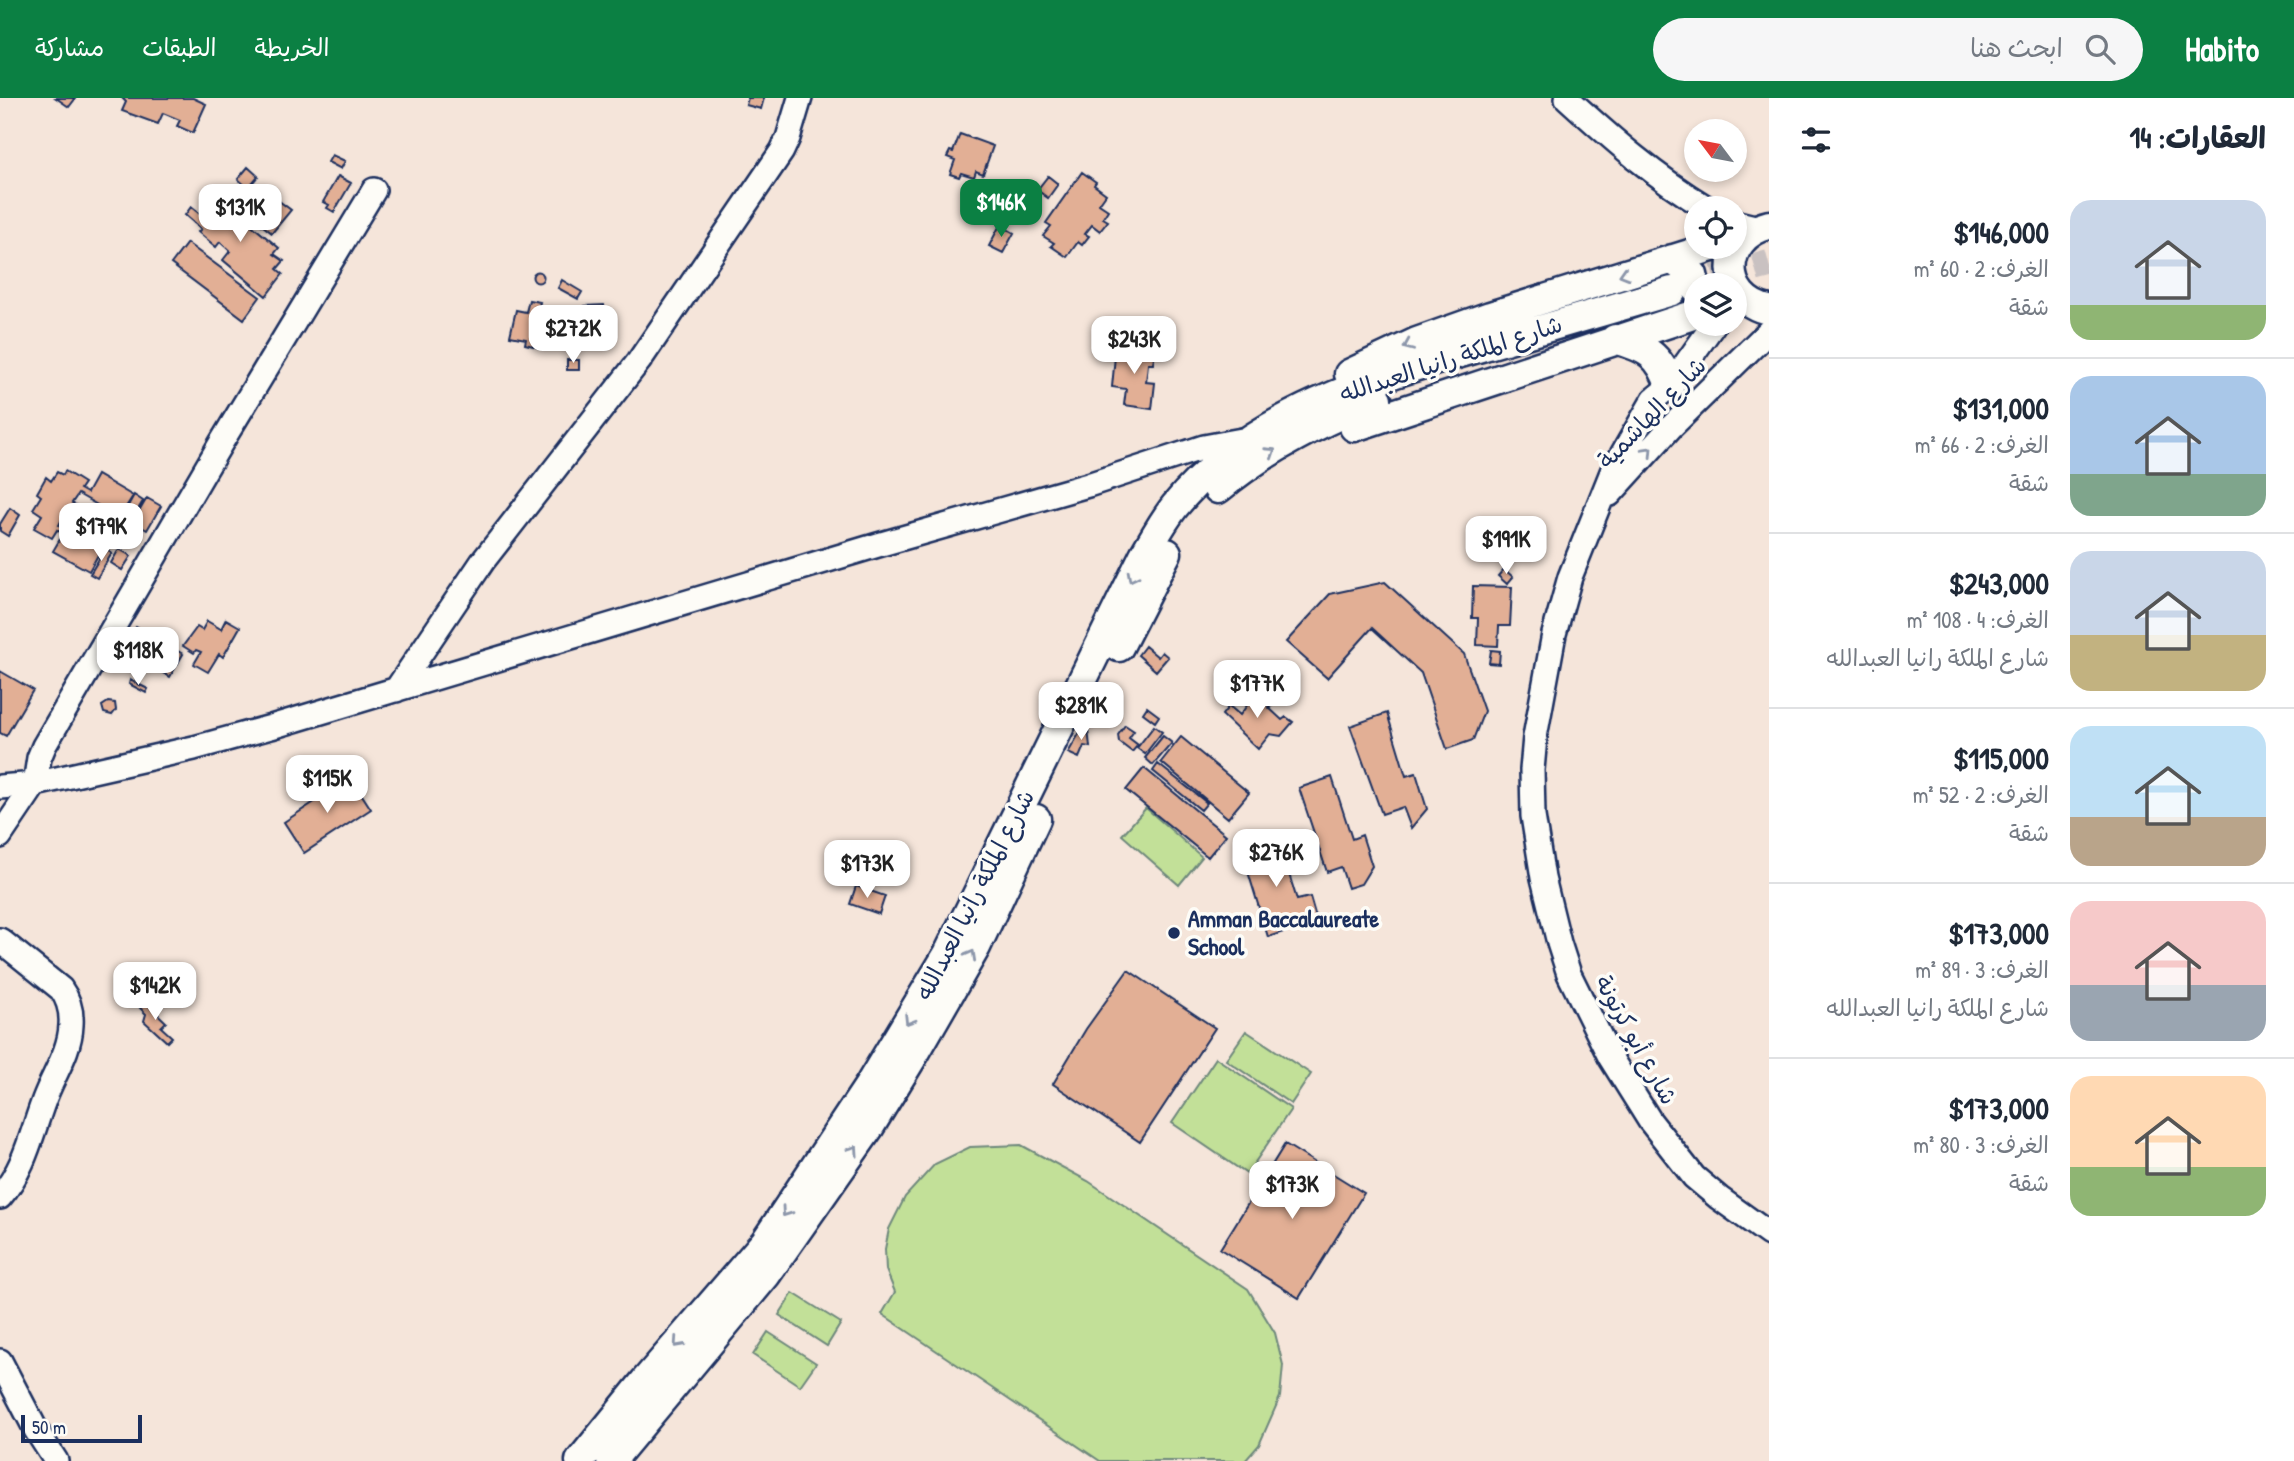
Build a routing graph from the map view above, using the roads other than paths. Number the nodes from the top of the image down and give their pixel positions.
1 (800, 98) edge
2 (1567, 98) edge
3 (374, 190) dead end
4 (1688, 196) edge
5 (1749, 229) edge
6 (1684, 255) edge
7 (1672, 259) junction
8 (1690, 273) edge
9 (1734, 273) edge
10 (1747, 298) edge
11 (1684, 302) tunnel mouth
12 (1684, 302) tunnel mouth
13 (1769, 310) edge
14 (1769, 331) edge
15 (1705, 336) edge
16 (1615, 339) junction
17 (1670, 386) junction
18 (1299, 424) junction
19 (1253, 438) junction
20 (1602, 500) junction
21 (396, 690) junction
22 (35, 784) junction
23 (0, 787) edge
24 (0, 836) edge
25 (0, 940) edge
26 (0, 1198) edge
27 (1769, 1234) edge
28 (0, 1361) edge
29 (57, 1461) edge
30 (580, 1461) edge
31 (611, 1461) edge

1 - 21 street
2 - 4 street
3 - 22 street
5 - 9 main road
6 - 7 main road
7 - 8 main road
7 -> 18 main road
10 - 13 main road
11 - 16 main road
12 - 18 main road, شارع الملكة رانيا العبدالله
20 -> 14 street, شارع الهاشمية
15 - 17 street, شارع الهاشمية
16 - 17 main road
16 - 18 main road
17 - 20 street, شارع الهاشمية
18 - 19 main road, شارع الملكة رانيا العبدالله
31 -> 18 main road, شارع الملكة رانيا العبدالله
19 - 21 street
19 -> 30 main road, شارع الملكة رانيا العبدالله
20 - 27 street, شارع أبو كرتونة
21 - 22 street
22 - 23 street
22 - 24 street
25 - 26 street
28 - 29 street

